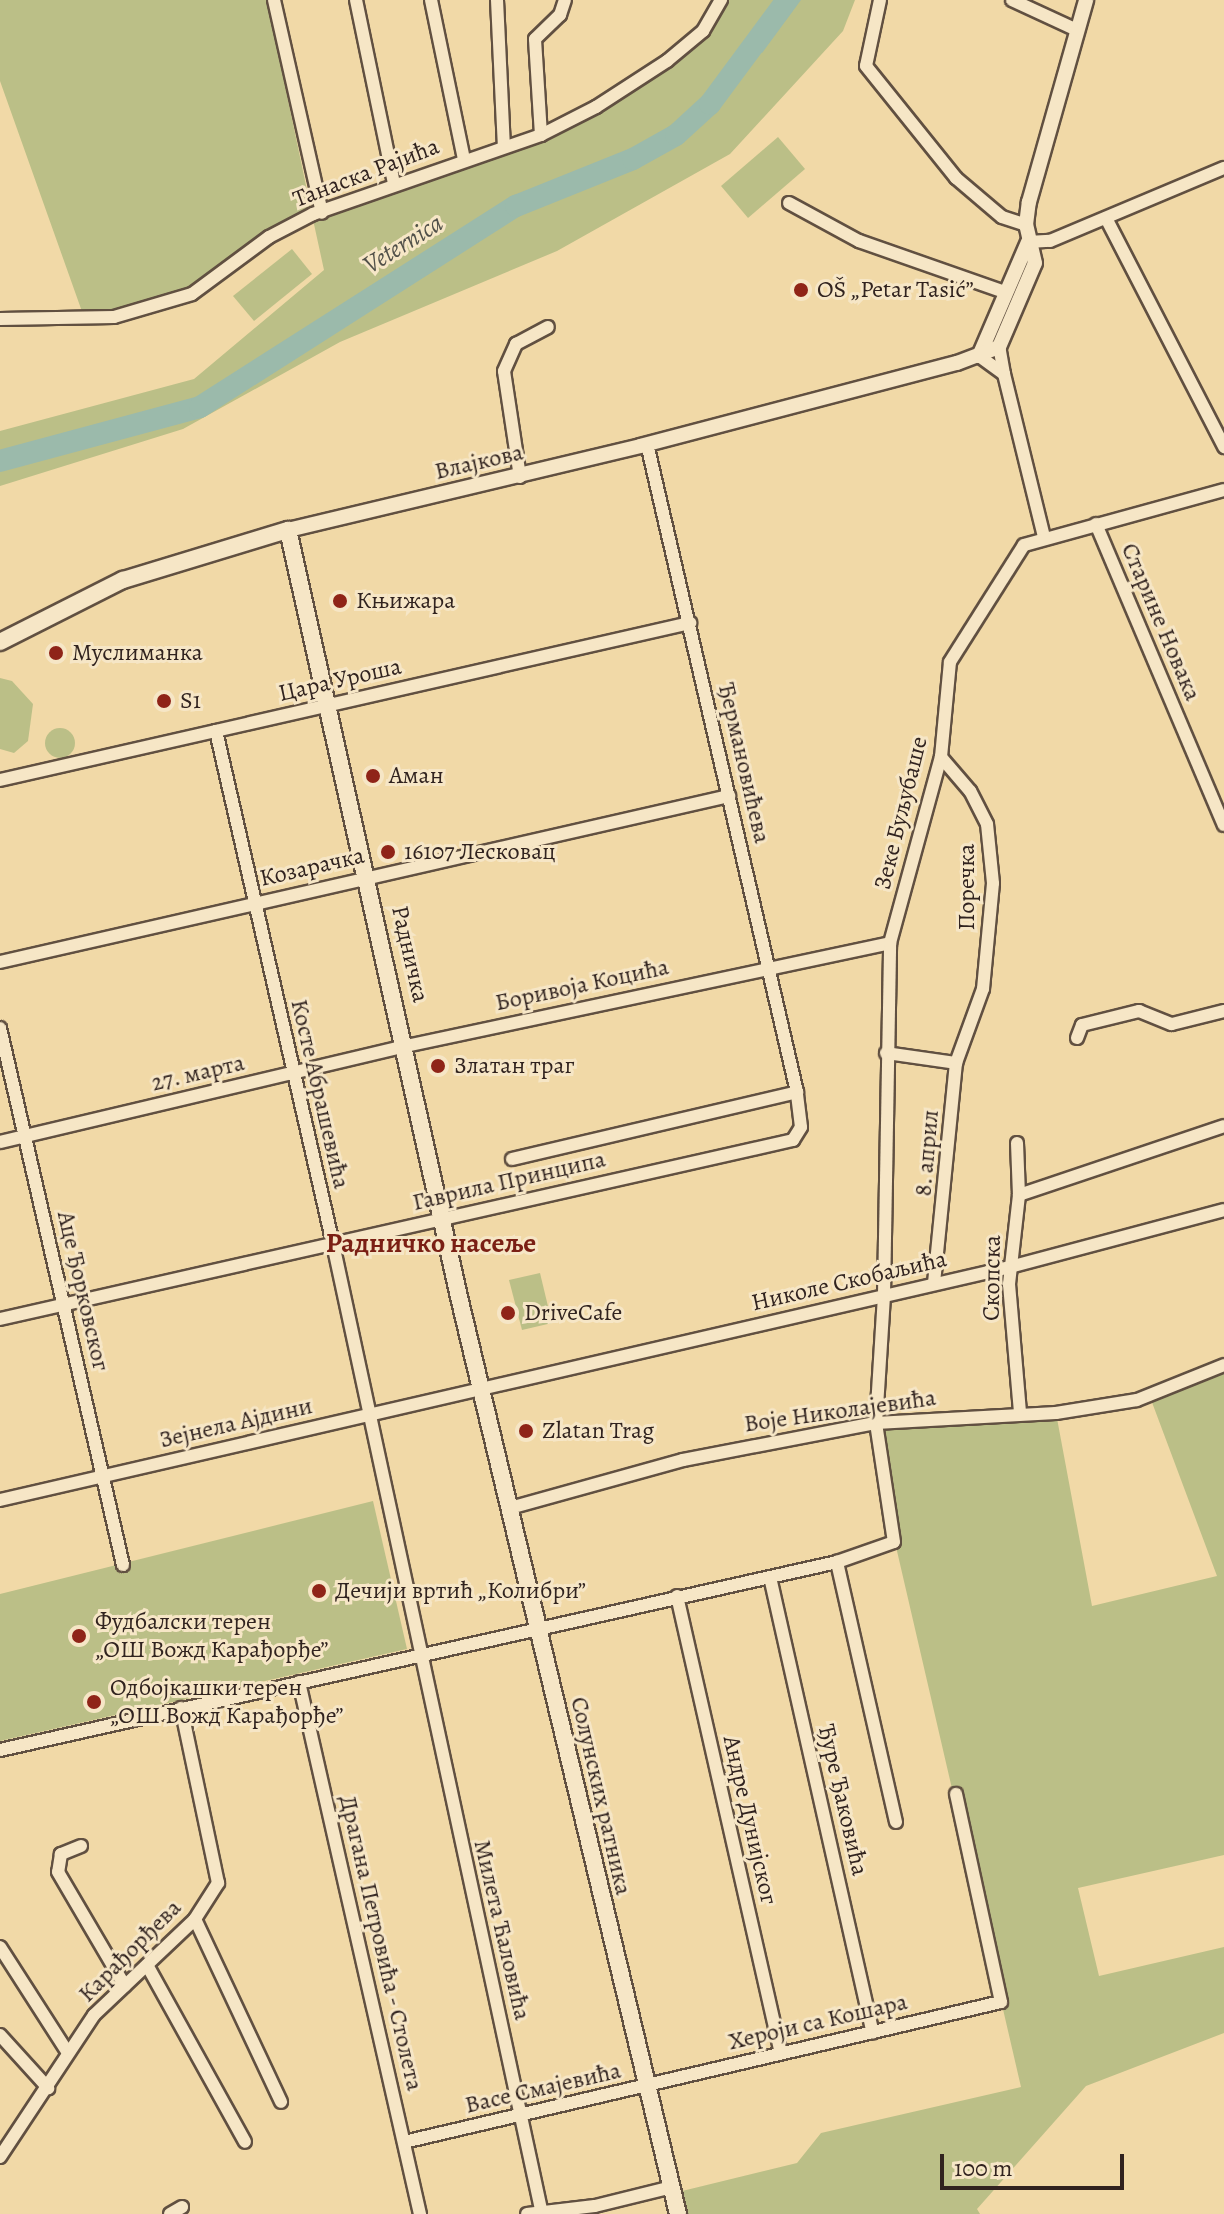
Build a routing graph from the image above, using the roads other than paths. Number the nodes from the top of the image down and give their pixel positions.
1 (274, 0) edge
2 (356, 0) edge
3 (431, 0) edge
4 (497, 0) edge
5 (565, 0) edge
6 (721, 0) edge
7 (880, 0) edge
8 (1012, 0) edge
9 (1086, 0) edge
10 (1077, 30) junction
11 (541, 135) junction
12 (504, 146) junction
13 (464, 159) junction
14 (1222, 173) edge
15 (394, 184) junction
16 (789, 203) dead end
17 (322, 213) junction
18 (1106, 218) junction
19 (1026, 225) junction
20 (1028, 242) junction
21 (1005, 292) junction
22 (0, 319) edge
23 (548, 327) dead end
24 (999, 347) junction
25 (979, 356) junction
26 (1004, 374) junction
27 (647, 444) junction
28 (1224, 447) edge
29 (520, 477) junction
30 (1224, 490) edge
31 (1096, 524) junction
32 (288, 530) junction
33 (1044, 537) junction
34 (690, 623) junction
35 (0, 642) edge
36 (329, 704) junction
37 (216, 731) junction
38 (941, 757) junction
39 (0, 780) edge
40 (729, 796) junction
41 (1224, 825) edge
42 (368, 877) junction
43 (255, 903) junction
44 (890, 943) junction
45 (0, 962) edge
46 (768, 967) junction
47 (1224, 1011) edge
48 (0, 1028) edge
49 (969, 1028) joint
50 (1077, 1038) dead end
51 (406, 1046) junction
52 (886, 1053) junction
53 (956, 1063) junction
54 (292, 1074) junction
55 (797, 1092) junction
56 (1224, 1126) edge
57 (25, 1136) junction
58 (793, 1140) joint
59 (0, 1142) edge
60 (1017, 1143) dead end
61 (512, 1159) dead end
62 (1019, 1195) junction
63 (1224, 1210) edge
64 (444, 1219) junction
65 (333, 1244) junction
66 (1010, 1267) junction
67 (934, 1283) junction
68 (884, 1295) junction
69 (63, 1305) junction
70 (0, 1319) edge
71 (1224, 1365) edge
72 (482, 1388) junction
73 (1020, 1413) junction
74 (368, 1415) junction
75 (876, 1423) junction
76 (103, 1477) junction
77 (0, 1500) edge
78 (510, 1508) junction
79 (837, 1562) junction
80 (123, 1565) dead end
81 (770, 1577) junction
82 (677, 1596) junction
83 (537, 1628) junction
84 (418, 1655) junction
85 (299, 1682) junction
86 (181, 1708) junction
87 (0, 1750) edge
88 (956, 1794) dead end
89 (896, 1822) dead end
90 (81, 1846) dead end
91 (195, 1919) junction
92 (0, 1947) edge
93 (147, 1965) junction
94 (125, 1986) junction
95 (873, 2033) junction
96 (0, 2035) edge
97 (68, 2053) junction
98 (781, 2053) junction
99 (645, 2086) junction
100 (48, 2088) junction
101 (281, 2102) dead end
102 (522, 2117) junction
103 (245, 2142) dead end
104 (404, 2142) junction
105 (0, 2157) edge
106 (672, 2187) junction
107 (182, 2207) dead end
108 (541, 2212) edge
109 (170, 2214) edge
110 (420, 2214) edge
111 (527, 2214) edge
112 (678, 2214) edge

1 - 17 street
2 - 15 street
3 - 13 street
4 - 12 street
5 - 11 street
6 - 11 street, Танаска Рајића
7 - 19 street
8 - 10 street
9 - 10 street
10 - 19 street
11 - 12 street, Танаска Рајића
12 - 13 street, Танаска Рајића
13 - 15 street, Танаска Рајића
14 - 18 street
15 - 17 street, Танаска Рајића
16 - 21 street
17 - 22 street, Танаска Рајића
18 - 20 street
18 - 28 street
19 - 20 street
20 - 21 street
20 - 24 street
21 - 25 street
23 - 29 street
24 - 25 street, Влајкова
24 - 26 street
25 - 26 street
25 - 27 street, Влајкова
26 - 33 street
27 - 29 street, Влајкова
27 - 34 street, Ђермановићева
29 - 32 street, Влајкова
30 - 31 street
31 - 33 street
31 - 41 street, Старине Новака
32 - 35 main road, Влајкова
32 - 36 main road, Радничка
33 - 38 street, Зеке Буљубаше
34 - 36 street, Цара Уроша
34 - 40 street, Ђермановићева
36 - 37 street, Цара Уроша
36 - 42 main road, Радничка
37 - 39 street, Цара Уроша
37 - 43 street, Косте Абрашевића
38 - 44 street, Зеке Буљубаше
38 - 49 street, Поречка
40 - 42 street, Козарачка
40 - 46 street, Ђермановићева
42 - 43 street, Козарачка
42 - 51 main road, Радничка
43 - 45 street, Козарачка
43 - 54 street, Косте Абрашевића
44 - 46 street
44 - 52 street, Зеке Буљубаше
46 - 51 street, Боривоја Коцића
46 - 55 street, Ђермановићева
47 - 50 street
48 - 57 street, Аце Ђорковског
49 - 53 street, 8. април
51 - 54 street, 27. марта
51 - 64 main road, Радничка
52 - 53 street
52 - 68 street, Зеке Буљубаше
53 - 67 street, 8. април
54 - 57 street, 27. марта
54 - 65 street, Косте Абрашевића
55 - 58 street, Ђермановићева
55 - 61 street
56 - 62 street
57 - 59 street, 27. марта
57 - 69 street, Аце Ђорковског
58 - 64 street, Гаврила Принципа
60 - 62 street, Скопска
62 - 66 street, Скопска
63 - 66 street, Николе Скобаљића
64 - 65 street, Гаврила Принципа
64 - 72 main road, Радничка
65 - 69 street, Гаврила Принципа
65 - 74 street, Косте Абрашевића
66 - 67 street, Николе Скобаљића
66 - 73 street, Скопска
67 - 68 street, Николе Скобаљића
68 - 72 street, Николе Скобаљића
68 - 75 street, Зеке Буљубаше
69 - 70 street, Гаврила Принципа
69 - 76 street, Аце Ђорковског
71 - 73 street, Воје Николајевића
72 - 74 street, Зејнела Ајдини
72 - 78 main road, Солунских ратника
73 - 75 street, Воје Николајевића
74 - 76 street, Зејнела Ајдини
74 - 84 street, Косте Абрашевића
75 - 78 street, Воје Николајевића
75 - 79 street, Зеке Буљубаше
76 - 77 street, Зејнела Ајдини
76 - 80 street, Аце Ђорковског
78 - 83 main road, Солунских ратника
79 - 81 street
79 - 89 street
81 - 82 street
81 - 95 street, Ђуре Ђаковића
82 - 83 street
82 - 98 street, Андре Дунијског
83 - 84 street
83 - 99 main road, Солунских ратника
84 - 85 street
84 - 102 street, Милета Ћаловића
85 - 86 street
85 - 104 street, Драгана Петровића - Столета
86 - 87 street
86 - 91 street, Карађорђева
88 - 95 street, Хероји са Кошара
90 - 94 street
91 - 93 street, Карађорђева
91 - 101 street
92 - 97 street
93 - 94 street, Карађорђева
93 - 103 street
94 - 97 street, Карађорђева
95 - 98 street, Хероји са Кошара
96 - 100 street
97 - 100 street, Карађорђева
98 - 99 street, Хероји са Кошара
99 - 102 street, Васе Смајевића
99 - 106 main road, Солунских ратника
100 - 105 street, Карађорђева
102 - 104 street, Васе Смајевића
102 - 108 street, Милета Ћаловића
104 - 110 street, Драгана Петровића - Столета
106 - 108 street
106 - 112 main road, Солунских ратника
107 - 109 street
108 - 111 street

